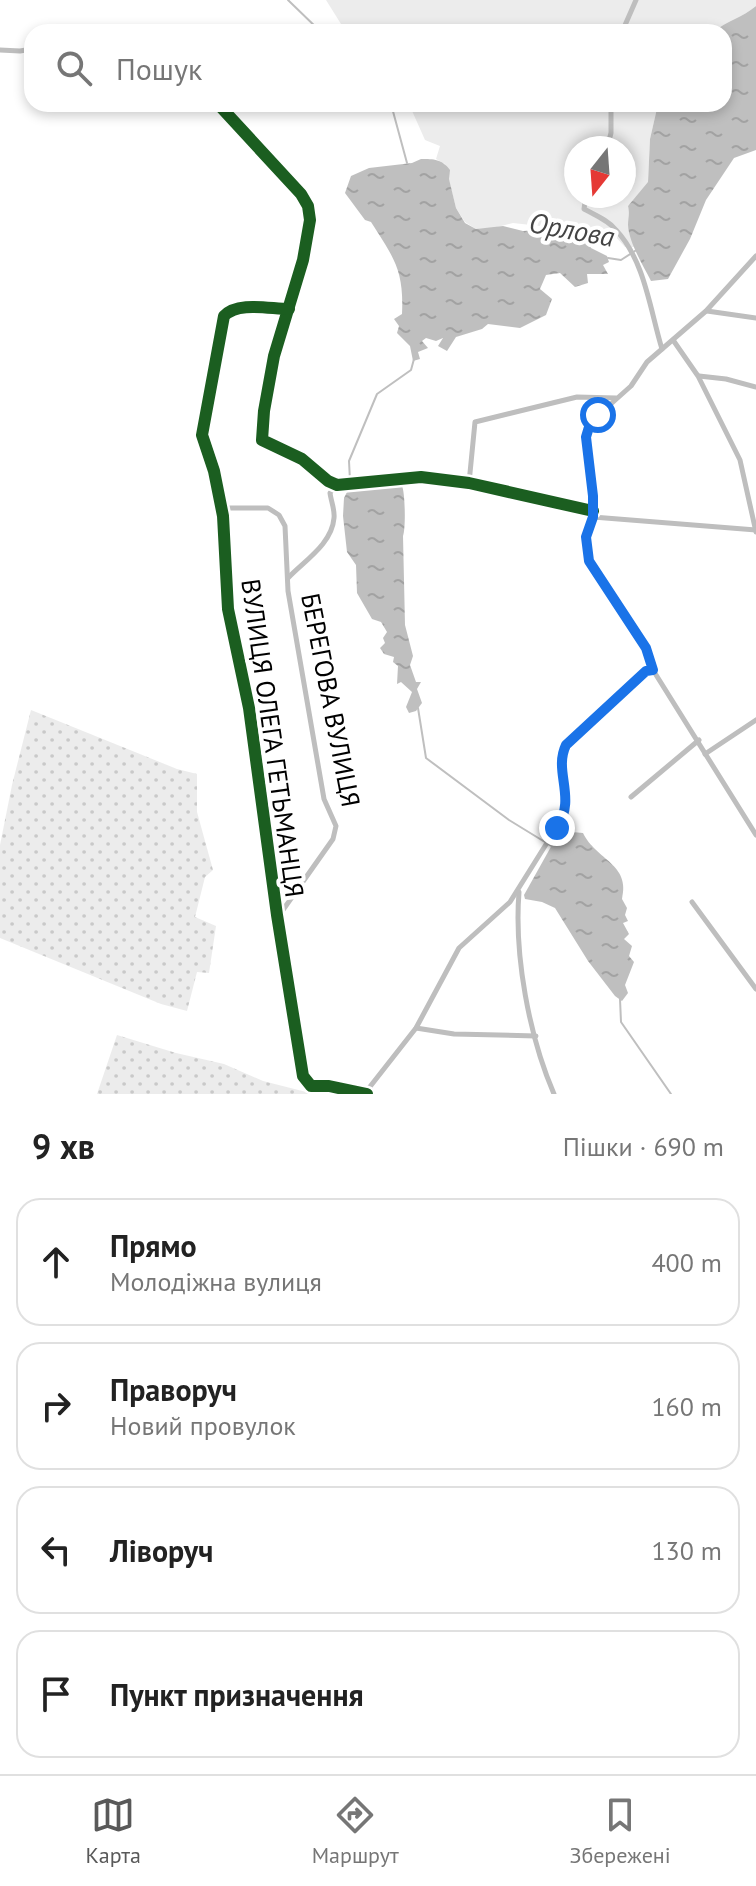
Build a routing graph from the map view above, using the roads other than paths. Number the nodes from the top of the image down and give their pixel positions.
1 (636, 0) edge
2 (626, 24) edge
3 (0, 50) edge
4 (24, 50) edge
5 (225, 112) edge
6 (612, 112) edge
7 (609, 136) edge
8 (584, 208) edge
9 (756, 256) edge
10 (289, 309) junction
11 (706, 311) junction
12 (756, 318) edge
13 (673, 340) junction
14 (662, 349) junction
15 (698, 376) junction
16 (756, 387) edge
17 (617, 398) junction
18 (469, 483) junction
19 (337, 485) junction
20 (222, 508) junction
21 (593, 514) junction
22 (756, 531) edge
23 (287, 556) junction
24 (304, 564) junction
25 (287, 579) junction
26 (653, 670) junction
27 (756, 720) edge
28 (699, 740) junction
29 (705, 754) junction
30 (631, 797) dead end
31 (756, 835) edge
32 (519, 890) junction
33 (692, 902) dead end
34 (277, 918) junction
35 (756, 989) edge
36 (416, 1028) junction
37 (536, 1036) junction
38 (319, 1085) junction
39 (321, 1094) edge
40 (366, 1094) edge
41 (554, 1094) edge

1 - 2 street
3 - 4 street
5 - 10 street
6 - 7 street
8 - 14 street
9 - 11 street
10 - 19 street
10 - 20 street, ВУЛИЦЯ ОЛЕГА ГЕТЬМАНЦЯ
11 - 12 street
11 - 13 street
13 - 14 street
13 - 15 street
14 - 17 street
15 - 16 street
15 - 22 street
17 - 18 street
17 - 21 street
18 - 19 street
18 - 21 street
19 - 24 street
20 - 23 street, БЕРЕГОВА ВУЛИЦЯ
20 - 34 street, ВУЛИЦЯ ОЛЕГА ГЕТЬМАНЦЯ
21 - 22 street
21 - 26 street
23 - 24 street
23 - 25 street, БЕРЕГОВА ВУЛИЦЯ
24 - 25 street
25 - 34 street, БЕРЕГОВА ВУЛИЦЯ
26 - 28 street
26 - 32 street
27 - 29 street
28 - 29 street
28 - 30 street
29 - 31 street
32 - 36 street
32 - 37 street
33 - 35 street
34 - 38 street, ВУЛИЦЯ ОЛЕГА ГЕТЬМАНЦЯ
36 - 37 street
36 - 40 street
37 - 41 street
38 - 39 street
38 - 40 street

